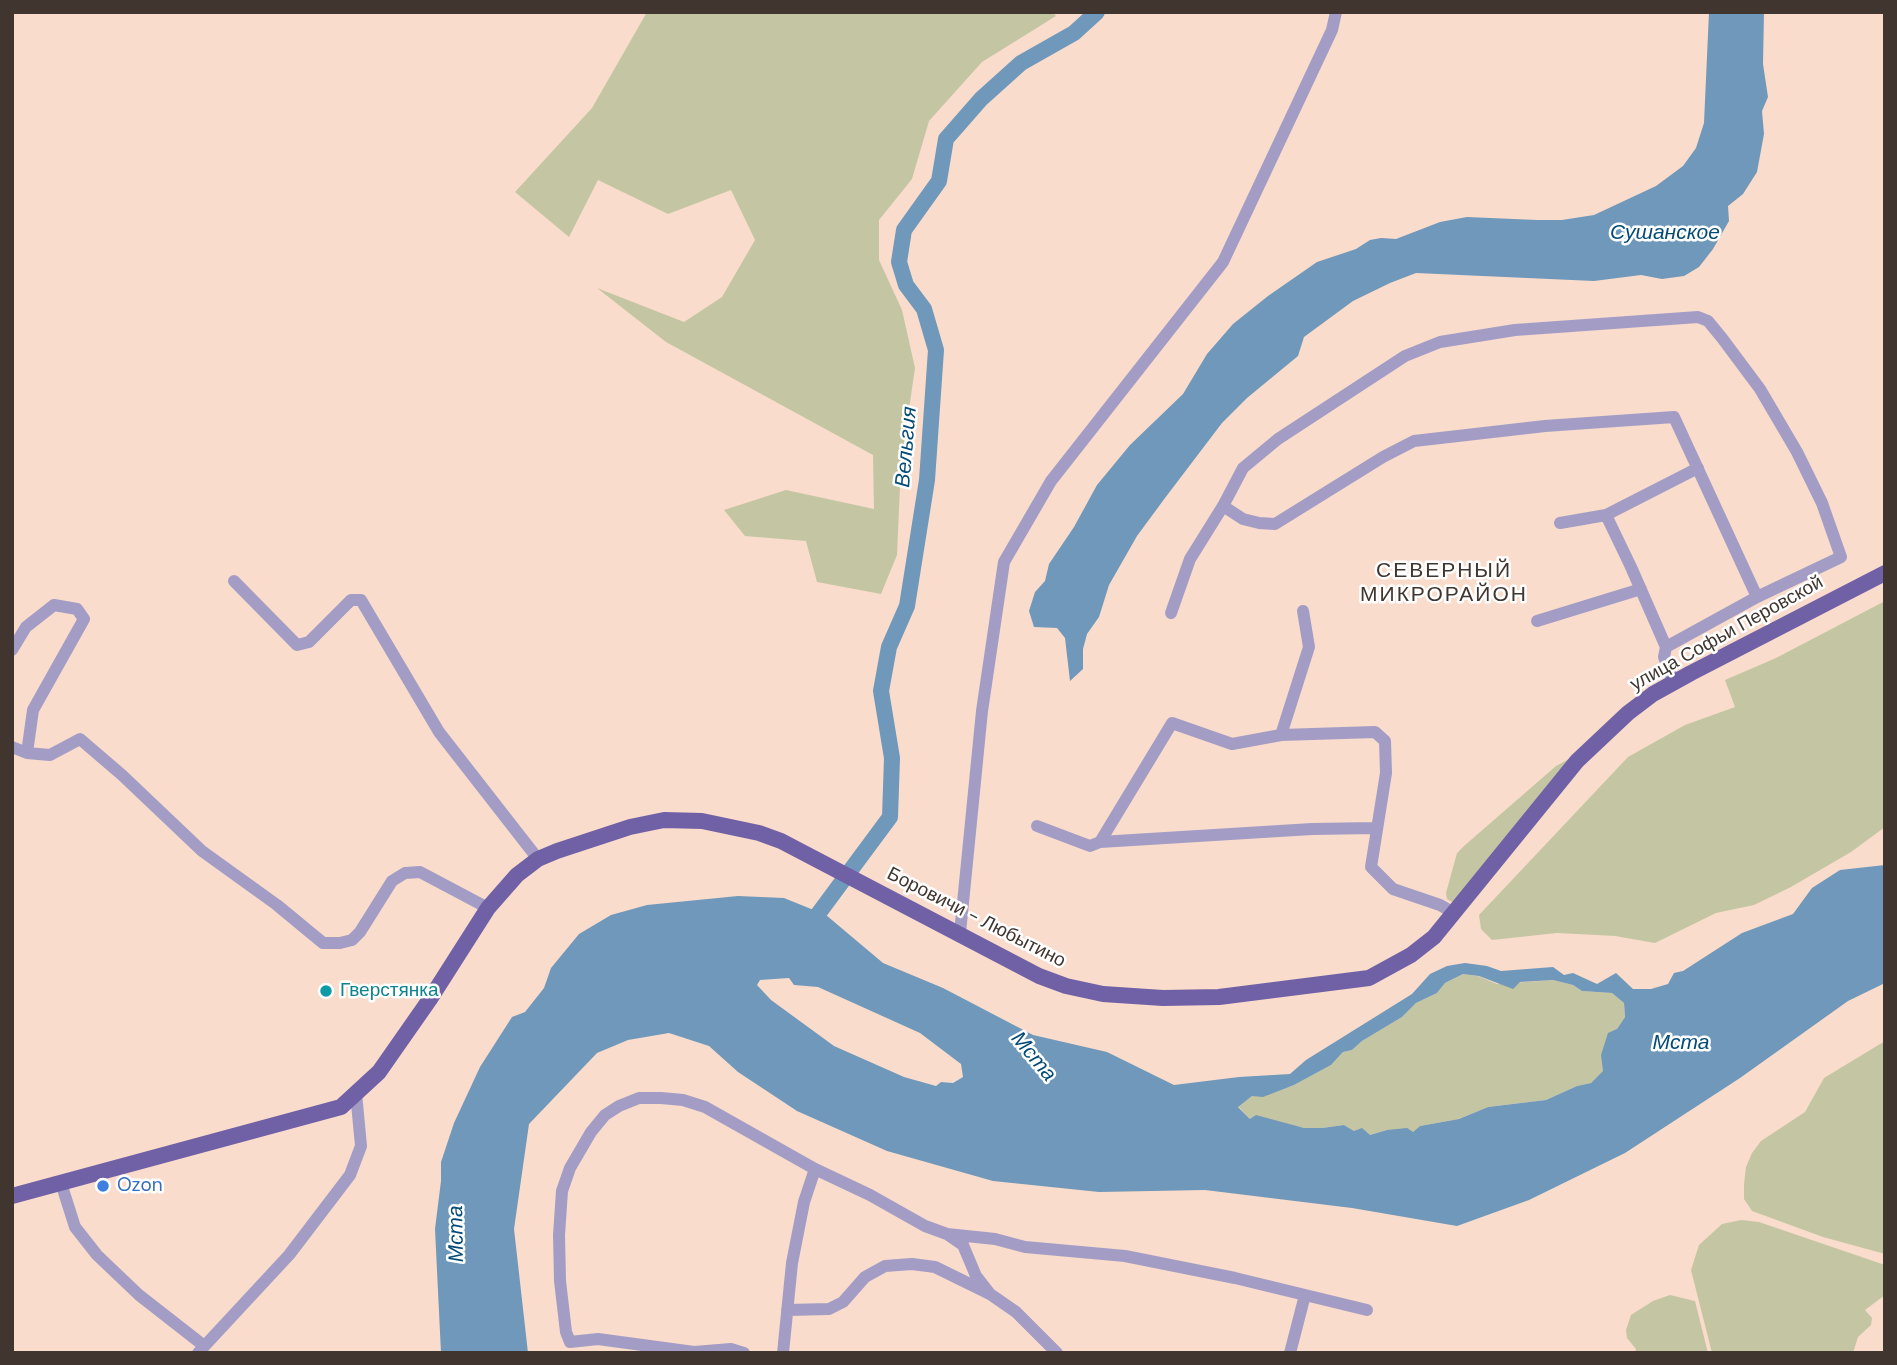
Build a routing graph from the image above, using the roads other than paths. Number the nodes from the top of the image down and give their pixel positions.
1 (1336, 12) edge
2 (1698, 468) junction
3 (1223, 506) junction
4 (1606, 515) junction
5 (1560, 523) dead end
6 (1885, 573) edge
7 (234, 581) dead end
8 (1641, 589) junction
9 (1757, 597) junction
10 (1303, 611) dead end
11 (1171, 612) dead end
12 (1537, 621) dead end
13 (1666, 647) junction
14 (12, 650) edge
15 (1674, 683) junction
16 (1281, 735) junction
17 (12, 747) edge
18 (27, 753) junction
19 (1037, 826) dead end
20 (1376, 828) junction
21 (1100, 842) junction
22 (538, 859) junction
23 (488, 908) junction
24 (1458, 909) junction
25 (960, 933) junction
26 (356, 1093) junction
27 (815, 1169) junction
28 (61, 1183) junction
29 (12, 1196) edge
30 (947, 1234) junction
31 (990, 1294) junction
32 (1306, 1295) junction
33 (787, 1310) junction
34 (1367, 1310) dead end
35 (200, 1349) edge
36 (744, 1353) edge
37 (783, 1353) edge
38 (1057, 1353) edge
39 (1290, 1353) edge

1 - 25 street
2 - 3 street
2 - 4 street
2 - 9 street
3 - 9 street
3 - 11 street
4 - 5 street
4 - 8 street
6 - 15 main road, улица Софьи Перовской
7 - 22 street
8 - 12 street
8 - 13 street
9 - 13 street
10 - 16 street
13 - 15 street
14 - 18 street
15 - 24 main road, улица Софьи Перовской
16 - 20 street
16 - 21 street
17 - 18 street
18 - 23 street
19 - 21 street
20 - 21 street
20 - 24 street
22 - 23 main road
22 - 25 main road, Боровичи - Любытино
23 - 26 main road
24 - 25 main road, Боровичи - Любытино
26 - 28 main road
26 - 35 street
27 - 30 street
27 - 33 street
27 - 36 street
28 - 29 main road
28 - 35 street
30 - 31 street
30 - 32 street
31 - 33 street
31 - 38 street
32 - 34 street
32 - 39 street
33 - 37 street

